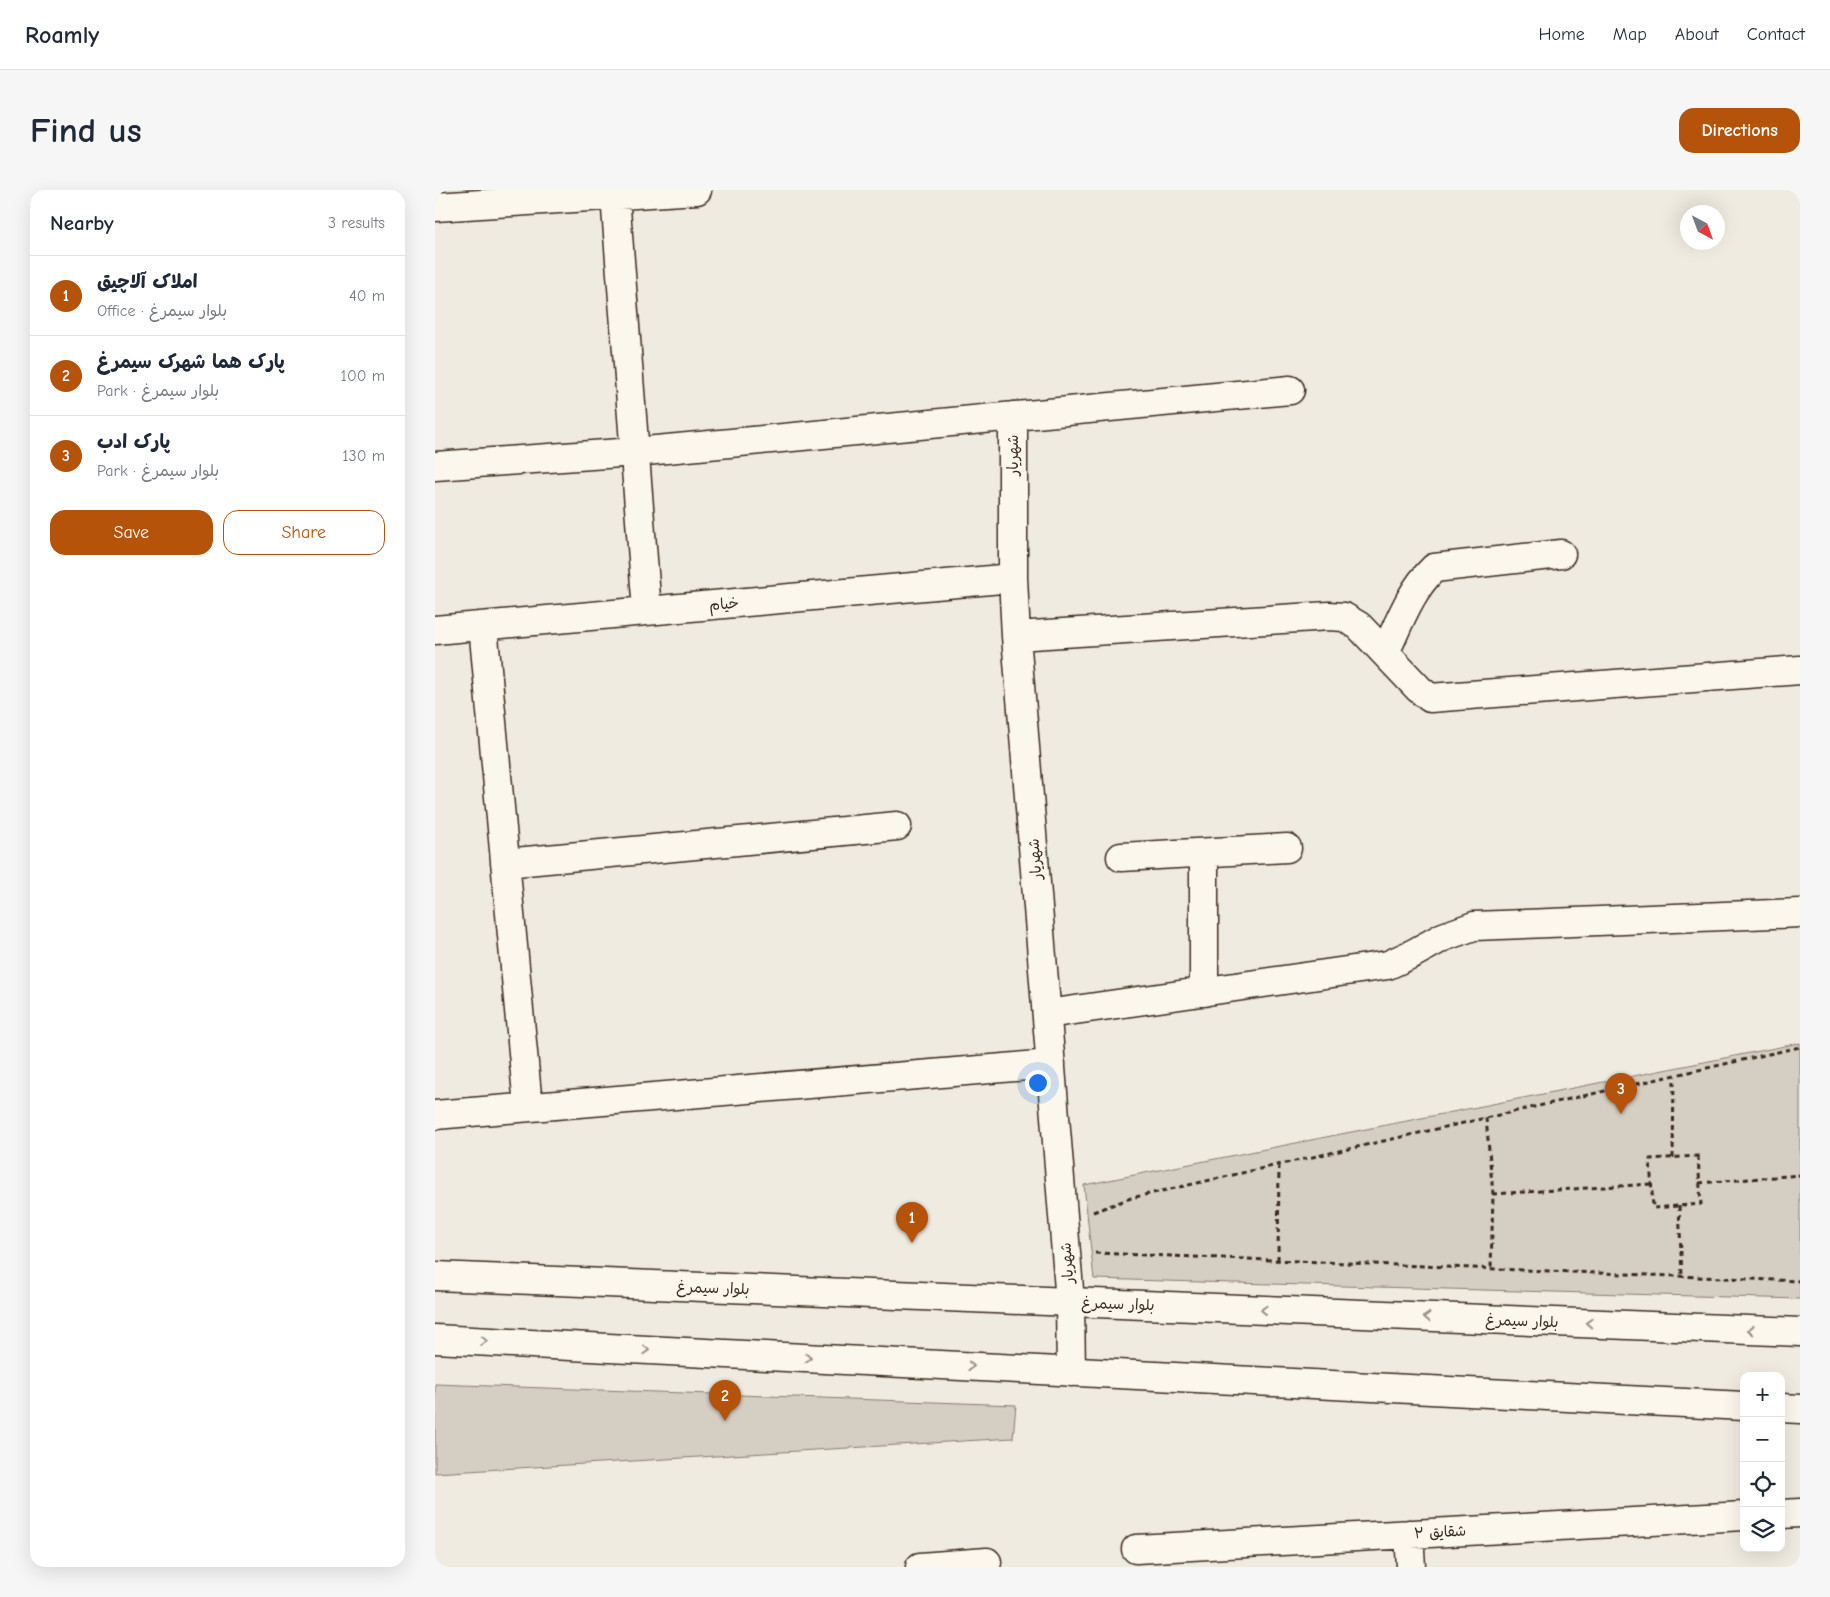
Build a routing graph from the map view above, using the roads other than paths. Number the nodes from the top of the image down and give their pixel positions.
1 (697, 190) edge
2 (615, 196) junction
3 (435, 207) edge
4 (1290, 390) dead end
5 (1013, 416) junction
6 (635, 452) junction
7 (435, 466) edge
8 (1561, 554) dead end
9 (1013, 578) junction
10 (647, 611) junction
11 (483, 626) junction
12 (435, 630) edge
13 (1016, 636) junction
14 (1385, 653) junction
15 (1800, 670) edge
16 (897, 826) dead end
17 (1287, 848) dead end
18 (1204, 853) junction
19 (1121, 857) dead end
20 (505, 863) junction
21 (1800, 913) edge
22 (1204, 992) junction
23 (1047, 1014) junction
24 (1051, 1064) junction
25 (528, 1106) junction
26 (435, 1115) edge
27 (435, 1276) edge
28 (1070, 1302) junction
29 (1800, 1332) edge
30 (435, 1339) edge
31 (1071, 1372) junction
32 (1740, 1406) edge
33 (1785, 1408) edge
34 (1800, 1409) edge
35 (1800, 1513) edge
36 (1785, 1514) edge
37 (1740, 1516) edge
38 (1409, 1534) junction
39 (1136, 1548) dead end
40 (987, 1562) dead end
41 (920, 1567) edge
42 (1411, 1567) edge

1 - 2 street
2 - 3 street
2 - 6 street
4 - 5 street
5 - 6 street
5 - 9 street, شهریار
6 - 7 street
6 - 10 street
8 - 14 street
9 - 10 street, خیام
9 - 13 street, شهریار
10 - 11 street, خیام
11 - 12 street, خیام
11 - 20 street
13 - 14 street
13 - 23 street, شهریار
14 - 15 street
16 - 20 street
17 - 18 street
18 - 19 street
18 - 22 street
20 - 25 street
21 - 22 street
22 - 23 street
23 - 24 street, شهریار
24 - 25 street
24 - 28 street, شهریار
25 - 26 street
27 - 28 street, بلوار سیمرغ
29 -> 28 street, بلوار سیمرغ
28 - 31 street, شهریار
30 -> 31 street
31 - 32 street
33 - 34 street
35 - 36 street
37 - 38 street, شقایق ۲
38 - 39 street, شقایق ۲
38 - 42 street
40 - 41 street

